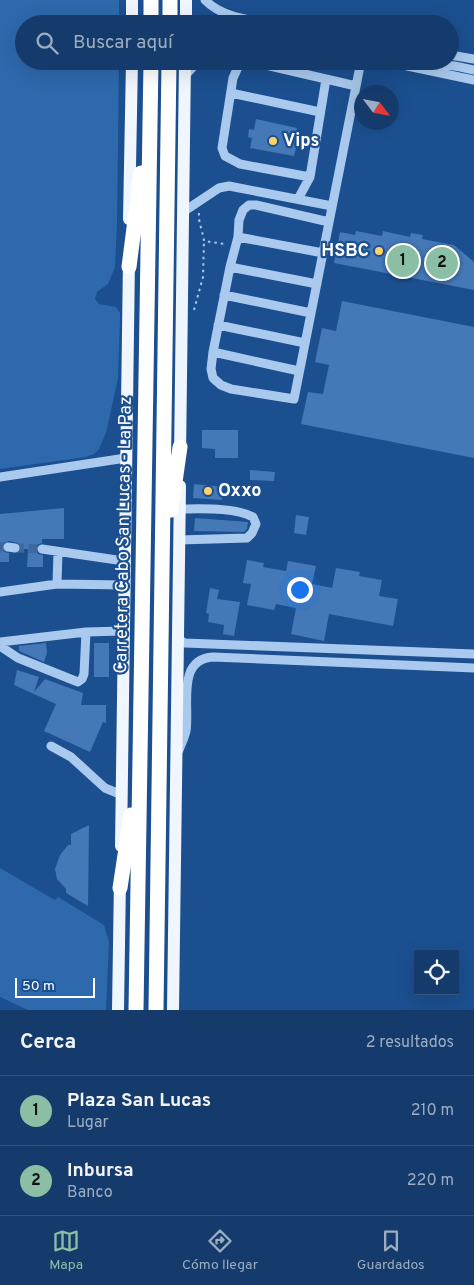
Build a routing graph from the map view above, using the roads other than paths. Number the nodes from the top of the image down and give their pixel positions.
1 (132, 0) edge
2 (151, 0) edge
3 (170, 0) edge
4 (186, 0) edge
5 (205, 0) edge
6 (132, 15) edge
7 (151, 15) edge
8 (170, 15) edge
9 (186, 15) edge
10 (232, 15) edge
11 (459, 56) edge
12 (474, 59) edge
13 (459, 68) edge
14 (132, 70) edge
15 (151, 70) edge
16 (170, 70) edge
17 (185, 70) edge
18 (190, 70) edge
19 (236, 70) edge
20 (287, 70) edge
21 (359, 70) edge
22 (427, 70) edge
23 (474, 70) edge
24 (432, 71) joint
25 (185, 76) junction
26 (326, 79) junction
27 (474, 80) edge
28 (356, 85) edge
29 (354, 86) edge
30 (231, 93) junction
31 (354, 96) edge
32 (150, 97) junction
33 (320, 112) junction
34 (310, 177) junction
35 (298, 199) junction
36 (332, 206) junction
37 (184, 212) junction
38 (329, 222) junction
39 (237, 242) junction
40 (323, 253) junction
41 (129, 267) junction
42 (230, 267) junction
43 (317, 284) junction
44 (224, 295) junction
45 (311, 313) junction
46 (218, 325) junction
47 (305, 343) junction
48 (213, 352) junction
49 (300, 371) junction
50 (180, 447) junction
51 (126, 458) junction
52 (0, 477) edge
53 (180, 509) junction
54 (179, 540) junction
55 (42, 549) tunnel mouth
56 (58, 552) junction
57 (124, 561) junction
58 (58, 584) junction
59 (124, 586) junction
60 (161, 591) junction
61 (0, 592) edge
62 (86, 632) junction
63 (123, 632) junction
64 (178, 634) junction
65 (0, 644) edge
66 (474, 654) edge
67 (474, 668) edge
68 (51, 746) dead end
69 (176, 759) junction
70 (140, 762) junction
71 (122, 796) junction
72 (120, 888) junction
73 (118, 1010) edge
74 (136, 1010) edge
75 (156, 1010) edge
76 (173, 1010) edge

1 - 6 main road
2 - 7 highway
3 - 8 highway
4 - 9 main road
5 - 10 street
11 - 12 street
13 - 23 street
14 - 41 main road
15 - 32 highway, Carretera Cabo San Lucas - La Paz
16 - 60 highway
17 - 25 main road
18 - 25 street
19 - 30 street
20 - 26 street
21 - 28 street
22 - 24 street
24 - 27 street
25 - 37 main road
26 - 29 street
26 - 33 street
30 - 33 street
30 - 34 street
31 - 36 street
32 - 41 highway
32 - 70 highway, Carretera Cabo San Lucas - La Paz
33 - 34 street
34 - 35 street
35 - 36 street
35 - 37 street
36 - 38 street
37 - 50 main road
38 - 39 street
38 - 40 street
39 - 40 street
39 - 42 street
40 - 43 street
41 - 51 main road
42 - 43 street
42 - 44 street
43 - 45 street
44 - 45 street
44 - 46 street
45 - 47 street
46 - 47 street
46 - 48 street
47 - 49 street
48 - 49 street
48 - 49 street
50 - 53 main road
50 - 60 highway
51 - 52 street
51 - 57 main road
53 - 54 main road
53 - 54 street
54 - 64 main road
55 - 56 street
56 - 57 street
56 - 58 street
57 - 59 main road
58 - 59 street
58 - 61 street
59 - 63 main road
60 - 75 highway
62 - 63 street
62 - 65 street
62 - 65 street
63 - 71 main road
64 - 66 street
64 - 69 main road
67 - 69 street
68 - 71 street
69 - 76 main road
70 - 72 highway
70 - 74 highway, Carretera Cabo San Lucas - La Paz
71 - 72 main road
72 - 73 main road

